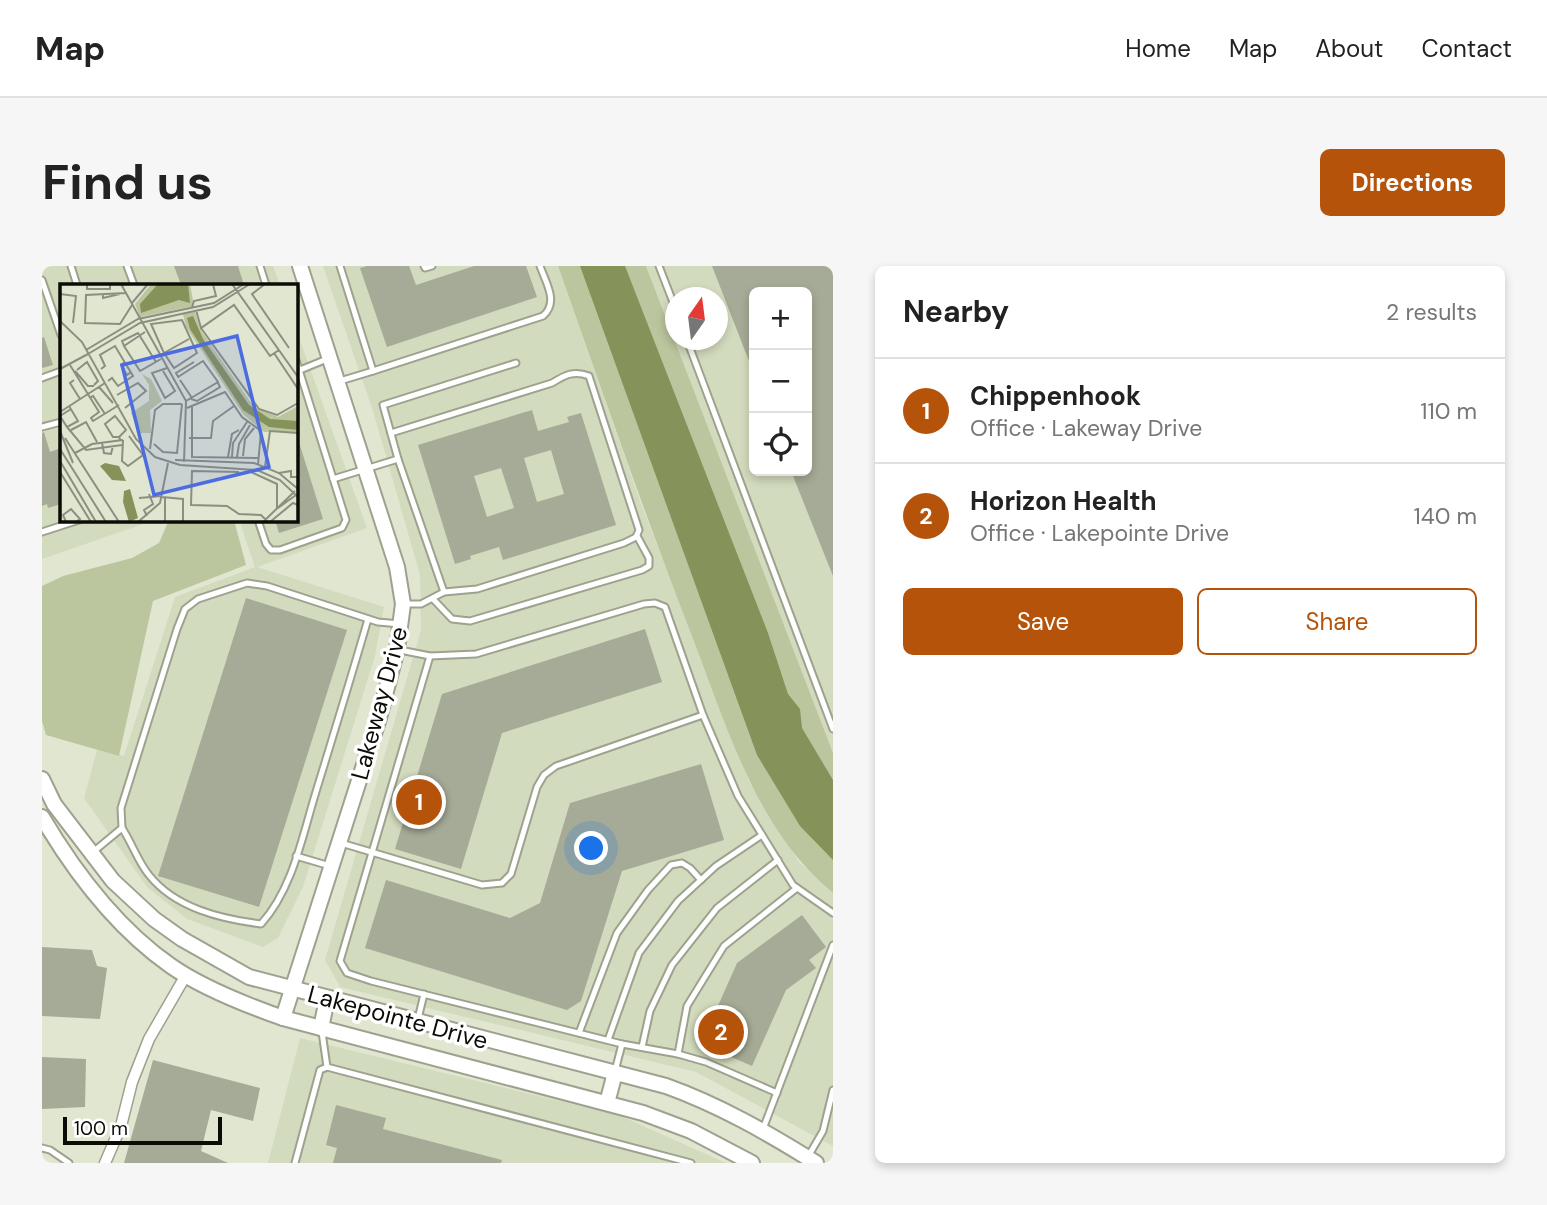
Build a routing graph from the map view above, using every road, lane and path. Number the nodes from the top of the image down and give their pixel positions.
1 (71, 266) edge
2 (127, 266) edge
3 (260, 266) edge
4 (340, 266) edge
5 (425, 266) edge
6 (432, 266) edge
7 (540, 266) edge
8 (659, 266) edge
9 (303, 267) edge
10 (42, 280) edge
11 (77, 284) edge
12 (134, 284) edge
13 (266, 284) edge
14 (667, 287) edge
15 (302, 291) edge
16 (60, 332) edge
17 (691, 350) edge
18 (330, 358) junction
19 (516, 363) dead end
20 (298, 365) edge
21 (300, 370) junction
22 (60, 371) edge
23 (373, 371) junction
24 (42, 378) edge
25 (338, 382) junction
26 (60, 422) edge
27 (42, 427) edge
28 (391, 433) junction
29 (398, 459) junction
30 (366, 468) junction
31 (333, 479) junction
32 (73, 522) edge
33 (259, 522) edge
34 (42, 532) edge
35 (637, 536) junction
36 (444, 592) junction
37 (433, 599) junction
38 (403, 604) junction
39 (368, 619) junction
40 (400, 624) junction
41 (397, 649) junction
42 (430, 656) junction
43 (703, 715) junction
44 (833, 729) edge
45 (42, 779) edge
46 (42, 817) edge
47 (122, 828) junction
48 (762, 835) junction
49 (339, 843) junction
50 (371, 852) junction
51 (90, 854) junction
52 (296, 856) junction
53 (778, 860) junction
54 (331, 867) junction
55 (701, 880) junction
56 (797, 888) junction
57 (833, 913) edge
58 (833, 945) edge
59 (186, 975) junction
60 (291, 989) junction
61 (424, 995) junction
62 (327, 999) junction
63 (283, 1018) junction
64 (417, 1022) junction
65 (321, 1028) junction
66 (579, 1033) junction
67 (608, 1040) junction
68 (622, 1044) junction
69 (642, 1047) junction
70 (678, 1054) junction
71 (327, 1068) junction
72 (615, 1073) junction
73 (833, 1090) edge
74 (777, 1093) junction
75 (607, 1103) junction
76 (762, 1131) junction
77 (42, 1148) edge
78 (809, 1161) edge
79 (66, 1162) edge
80 (105, 1163) edge
81 (295, 1163) edge
82 (691, 1163) edge
83 (752, 1163) edge

1 - 11 lane
2 - 12 lane
3 - 13 lane
4 - 23 lane
5 - 6 lane
7 - 23 lane
8 - 14 lane
9 - 15 main road, Lakeway Drive
10 - 16 lane
15 - 18 main road, Lakeway Drive
17 - 44 lane
18 - 21 lane
18 - 25 main road, Lakeway Drive
19 - 28 lane
20 - 21 lane
21 - 31 lane
22 - 24 lane
23 - 25 lane
25 - 30 main road, Lakeway Drive
26 - 27 lane
28 - 29 lane
28 - 35 lane
29 - 30 lane
29 - 36 lane
30 - 31 lane
30 - 38 main road, Lakeway Drive
31 - 33 lane
32 - 34 lane
35 - 36 lane
35 - 37 lane
36 - 37 lane
37 - 38 lane
38 - 40 main road, Lakeway Drive
39 - 40 lane
39 - 47 lane
39 - 52 lane
40 - 41 main road, Lakeway Drive
41 - 42 lane
41 - 49 main road, Lakeway Drive
42 - 43 lane
42 - 50 lane
43 - 48 lane
43 - 50 lane
45 - 51 main road, Lakepointe Drive
46 - 59 main road, Lakepointe Drive
47 - 51 lane
47 - 52 lane
48 - 53 lane
48 - 55 lane
49 - 50 lane
49 - 54 main road, Lakeway Drive
50 - 61 lane
51 - 60 main road, Lakepointe Drive
52 - 54 lane
53 - 56 lane
53 - 69 lane
54 - 60 main road, Lakeway Drive
55 - 66 lane
55 - 67 lane
56 - 57 lane
56 - 70 lane
58 - 74 lane
59 - 63 main road, Lakepointe Drive
59 - 80 street
60 - 62 main road, Lakepointe Drive
60 - 63 main road, Lakeway Drive
61 - 64 lane
61 - 66 lane
62 - 64 main road, Lakepointe Drive
62 - 65 main road
63 - 65 main road, Lakepointe Drive
64 - 72 main road, Lakepointe Drive
65 - 71 lane
65 - 75 main road, Lakepointe Drive
66 - 67 lane
67 - 68 lane
68 - 69 lane
68 - 72 lane
69 - 70 lane
70 - 74 lane
71 - 81 lane
71 - 82 lane
72 - 75 main road
72 - 76 main road, Lakepointe Drive
73 - 78 lane
74 - 76 lane
75 - 83 main road, Lakepointe Drive
76 - 78 main road, Lakepointe Drive
77 - 79 lane

